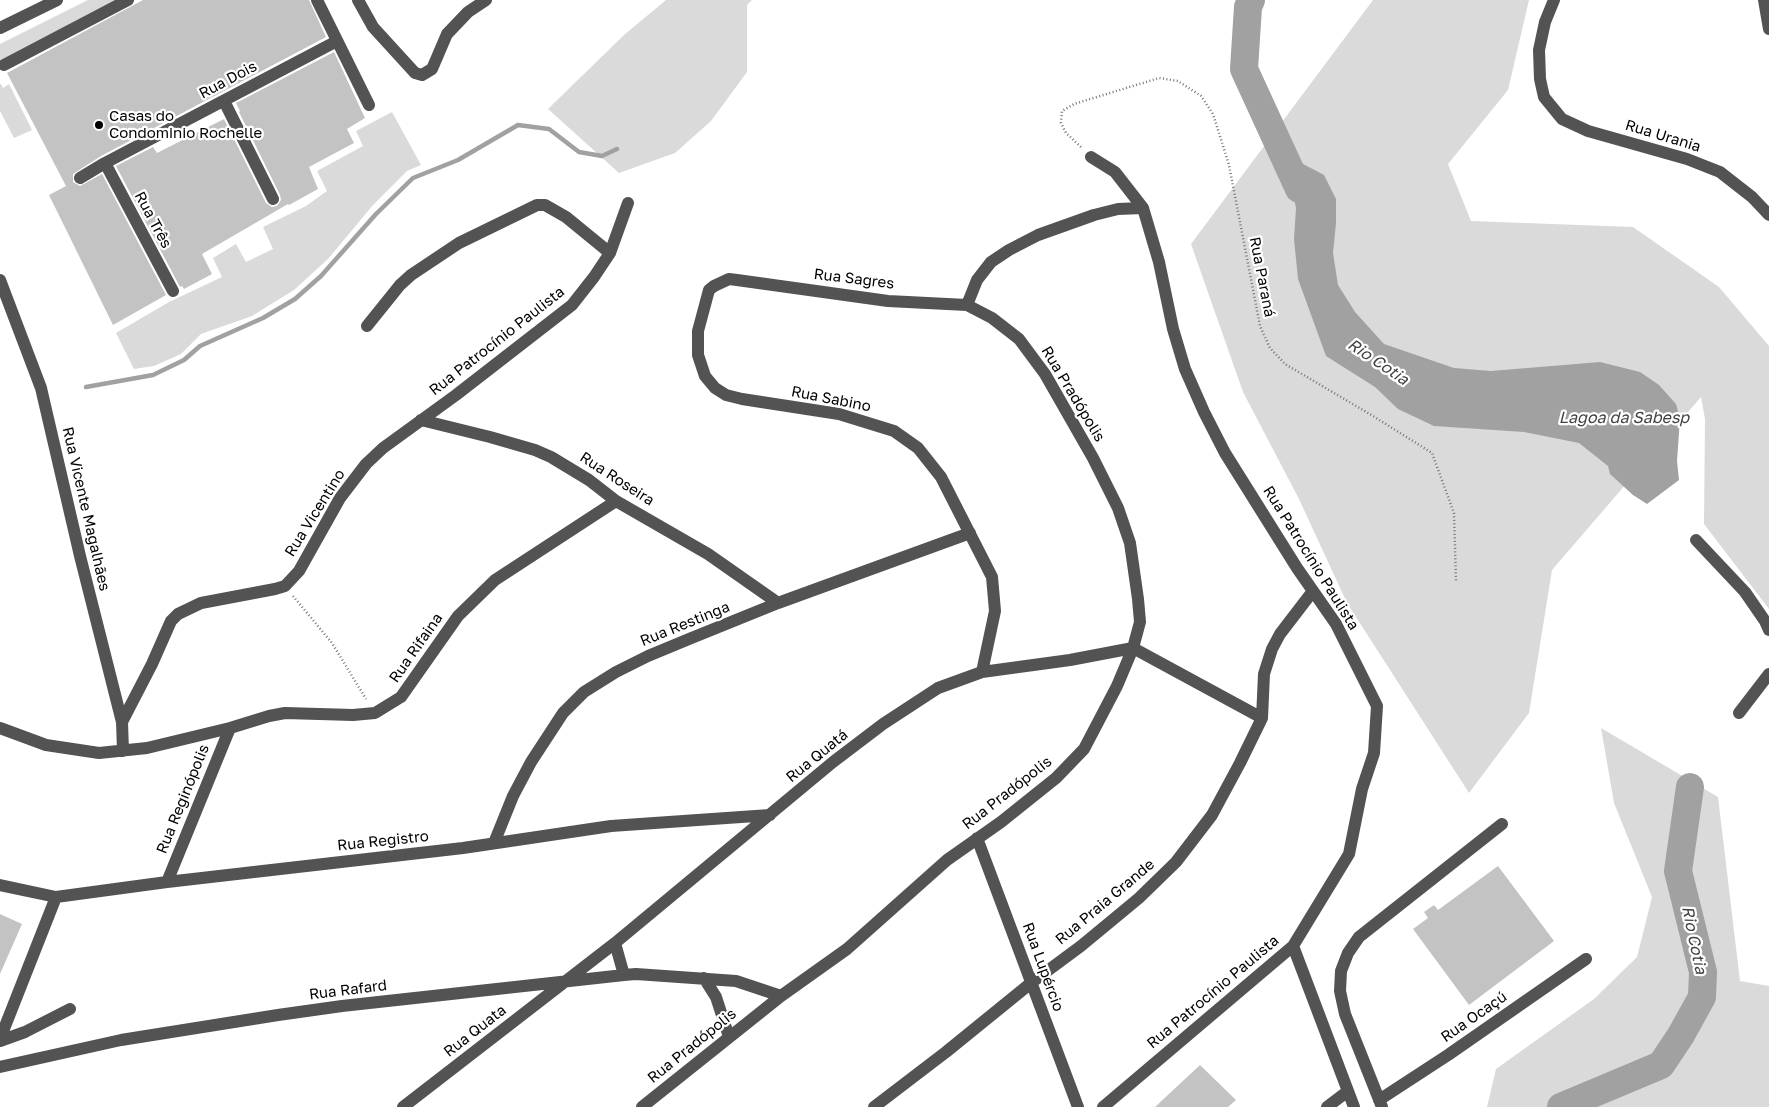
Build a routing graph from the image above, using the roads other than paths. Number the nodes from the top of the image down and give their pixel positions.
1 (57, 0) edge
2 (128, 0) edge
3 (317, 0) edge
4 (358, 0) edge
5 (486, 0) edge
6 (1554, 0) edge
7 (1764, 0) edge
8 (0, 28) edge
9 (1769, 30) edge
10 (337, 41) junction
11 (4, 64) dead end
12 (224, 101) junction
13 (369, 104) dead end
14 (1091, 157) road end
15 (104, 163) junction
16 (80, 178) dead end
17 (273, 199) dead end
18 (628, 203) dead end
19 (1143, 208) junction
20 (1769, 215) edge
21 (610, 253) junction
22 (0, 280) edge
23 (737, 280) joint
24 (173, 291) dead end
25 (967, 305) junction
26 (367, 326) dead end
27 (421, 420) junction
28 (616, 500) junction
29 (970, 533) junction
30 (1696, 540) dead end
31 (1313, 591) junction
32 (778, 603) junction
33 (1769, 630) edge
34 (1133, 648) junction
35 (982, 672) junction
36 (1769, 674) edge
37 (1739, 712) dead end
38 (1262, 718) junction
39 (122, 722) junction
40 (0, 728) edge
41 (230, 728) junction
42 (123, 751) junction
43 (770, 815) junction
44 (1502, 824) dead end
45 (977, 838) junction
46 (494, 843) junction
47 (167, 882) junction
48 (0, 885) edge
49 (56, 897) junction
50 (615, 943) junction
51 (1293, 946) junction
52 (1586, 959) dead end
53 (624, 975) junction
54 (704, 978) junction
55 (566, 981) junction
56 (1031, 983) junction
57 (781, 996) junction
58 (70, 1009) dead end
59 (729, 1037) junction
60 (0, 1040) edge
61 (0, 1067) edge
62 (1348, 1091) junction
63 (1381, 1103) edge
64 (403, 1107) edge
65 (642, 1107) edge
66 (874, 1107) edge
67 (1078, 1107) edge
68 (1103, 1107) edge
69 (1327, 1107) edge
70 (1354, 1107) edge

1 - 8 street
2 - 11 street
3 - 10 street
4 - 5 street
6 - 20 street, Rua Urania
7 - 9 street
10 - 12 street, Rua Dois
10 - 13 street
12 - 15 street, Rua Dois
12 - 17 street
14 - 19 street
15 - 16 street, Rua Dois
15 - 24 street, Rua Três
18 - 21 street, Rua Patrocínio Paulista
19 - 25 street
19 - 31 street, Rua Patrocínio Paulista
21 - 26 street
21 - 27 street, Rua Patrocínio Paulista
22 - 39 street, Rua Vicente Magalhães
23 - 25 street, Rua Sagres
23 - 29 street, Rua Sabino
25 - 34 street, Rua Pradópolis
27 - 28 street, Rua Roseira
27 - 39 street, Rua Vicentino
28 - 32 street, Rua Roseira
28 - 41 street, Rua Rifaina
29 - 32 street, Rua Restinga
29 - 35 street, Rua Sabino
30 - 33 street
31 - 38 street, Rua Praia Grande
31 - 51 street, Rua Patrocínio Paulista
32 - 46 street, Rua Restinga
34 - 35 street, Rua Quatá
34 - 38 street
34 - 45 street, Rua Pradópolis
35 - 43 street, Rua Quatá
36 - 37 street
38 - 56 street, Rua Praia Grande
39 - 42 street, Rua Vicente Magalhães
40 - 42 street, Rua Rifaina
41 - 42 street, Rua Rifaina
41 - 47 street, Rua Reginópolis
43 - 46 street, Rua Registro
43 - 50 street, Rua Quatá
44 - 63 street
45 - 56 street, Rua Lupércio
45 - 57 street, Rua Pradópolis
46 - 47 street, Rua Registro
47 - 49 street, Rua Registro
48 - 49 street, Rua Registro
49 - 60 street
50 - 53 street
50 - 55 street, Rua Quatá
51 - 62 street
51 - 68 street, Rua Patrocínio Paulista
52 - 63 street, Rua Ocaçú
53 - 54 street, Rua Rafard
53 - 55 street, Rua Rafard
54 - 57 street, Rua Rafard
54 - 59 street
55 - 61 street, Rua Rafard
55 - 64 street, Rua Quata
56 - 66 street, Rua Praia Grande
56 - 67 street, Rua Lupércio
57 - 59 street, Rua Pradópolis
58 - 60 street
59 - 65 street, Rua Pradópolis
62 - 69 street
62 - 70 street

